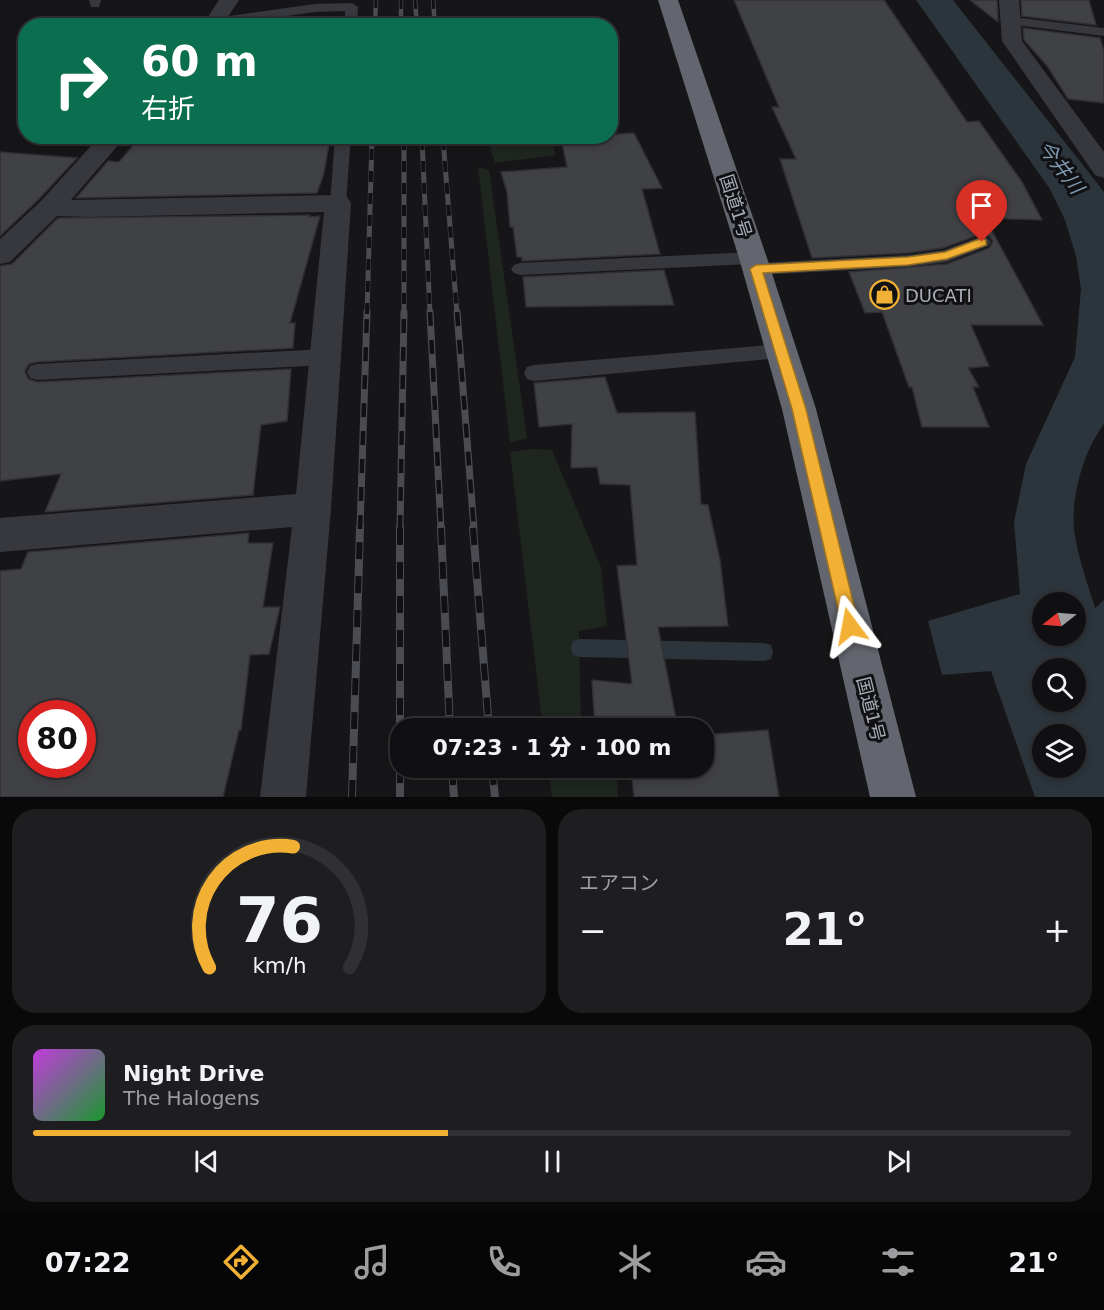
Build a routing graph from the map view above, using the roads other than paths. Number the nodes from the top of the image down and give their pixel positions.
1 (229, 0) edge
2 (668, 0) edge
3 (1010, 10) edge
4 (217, 18) edge
5 (251, 18) edge
6 (351, 18) edge
7 (1104, 32) edge
8 (107, 144) edge
9 (342, 144) edge
10 (1096, 147) edge
11 (1104, 170) edge
12 (338, 203) junction
13 (50, 207) junction
14 (982, 242) dead end
15 (0, 255) edge
16 (754, 263) junction
17 (520, 269) dead end
18 (781, 351) junction
19 (325, 357) junction
20 (37, 372) dead end
21 (534, 373) dead end
22 (313, 509) junction
23 (0, 535) edge
24 (283, 797) edge
25 (893, 797) edge

1 - 4 street
2 - 16 highway, 国道1号
3 - 7 lane
3 - 10 street
5 - 6 lane
8 - 13 street
9 - 12 lane
10 - 11 street
12 - 13 street
12 - 19 street
13 - 15 street
14 - 16 lane
16 - 17 lane
16 - 18 highway, 国道1号
18 - 21 lane
18 - 25 highway, 国道1号
19 - 20 lane
19 - 22 street
22 - 23 street
22 - 24 street

